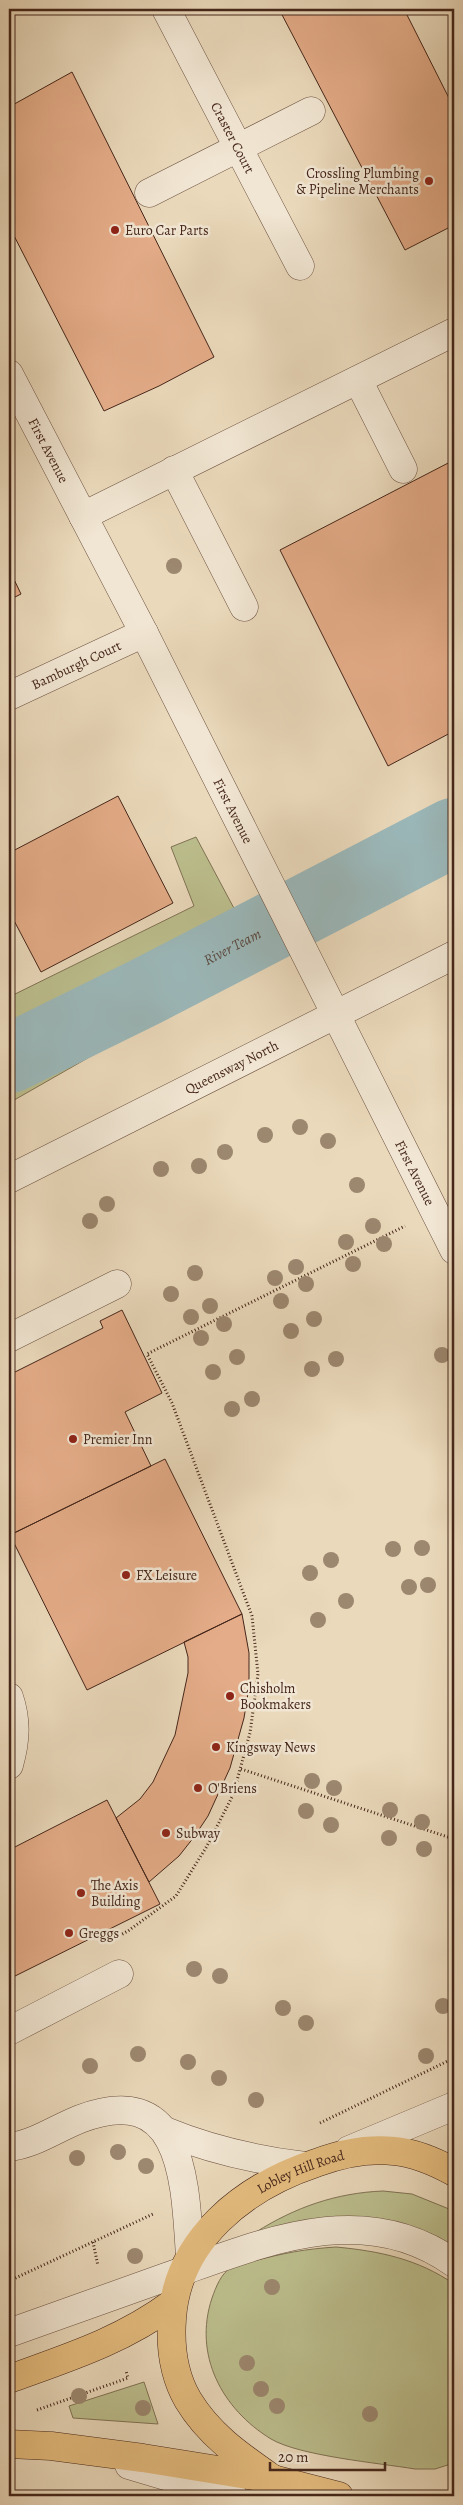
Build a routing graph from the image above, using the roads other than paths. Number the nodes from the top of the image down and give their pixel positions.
1 (166, 9) edge
2 (311, 111) dead end
3 (237, 146) junction
4 (149, 193) dead end
5 (300, 266) dead end
6 (454, 332) edge
7 (9, 374) edge
8 (358, 380) junction
9 (403, 469) dead end
10 (174, 470) junction
11 (83, 516) junction
12 (244, 607) dead end
13 (144, 633) junction
14 (9, 696) edge
15 (454, 956) edge
16 (337, 1016) junction
17 (9, 1179) edge
18 (454, 1250) edge
19 (117, 1284) dead end
20 (9, 1338) edge
21 (9, 1697) edge
22 (9, 1765) edge
23 (119, 1974) dead end
24 (9, 2031) edge
25 (454, 2106) edge
26 (165, 2132) junction
27 (9, 2147) edge
28 (338, 2155) junction
29 (306, 2166) junction
30 (454, 2172) edge
31 (454, 2263) edge
32 (186, 2264) junction
33 (173, 2304) junction
34 (9, 2333) edge
35 (9, 2379) edge
36 (9, 2444) edge
37 (78, 2449) junction
38 (277, 2488) edge
39 (233, 2496) edge
40 (339, 2496) edge

1 - 3 street, Craster Court
2 - 3 street
3 - 4 street
3 - 5 street, Craster Court
6 - 8 street
7 - 11 street, First Avenue
8 - 9 street
8 - 10 street
10 - 11 street
10 - 12 street
11 - 13 street, First Avenue
13 - 14 street, Bamburgh Court
13 - 16 street, First Avenue
15 - 16 street, Queensway North
16 - 17 street, Queensway North
16 - 18 street, First Avenue
19 - 20 street
21 - 22 street
23 - 24 street
25 - 28 street
26 - 27 street
26 - 29 street
26 - 32 street
28 - 29 main road, Lobley Hill Road
28 - 30 main road, Lobley Hill Road
29 - 32 main road, Lobley Hill Road
31 - 32 street
32 - 33 main road, Lobley Hill Road
32 - 34 street
33 - 35 main road
33 - 38 main road, Lobley Hill Road
36 - 37 main road, Lobley Hill Road
37 - 38 main road, Lobley Hill Road
37 - 39 street
38 - 40 main road, Lobley Hill Road

